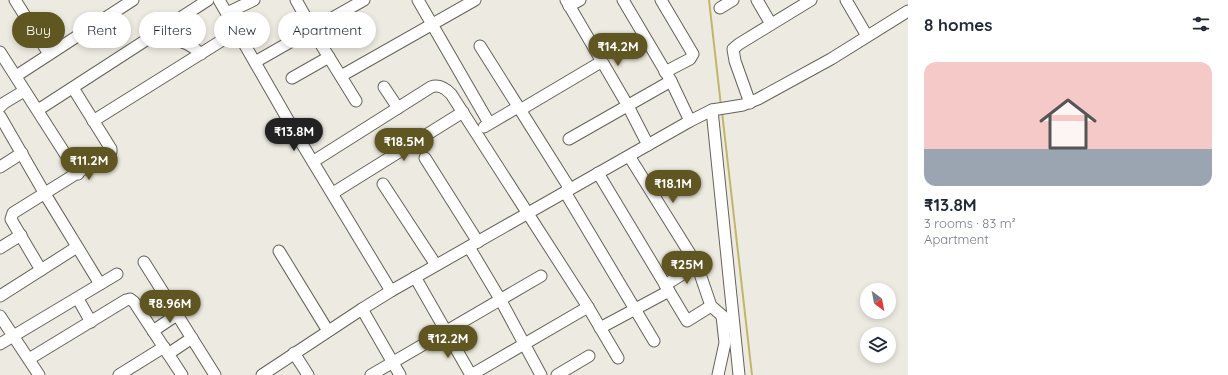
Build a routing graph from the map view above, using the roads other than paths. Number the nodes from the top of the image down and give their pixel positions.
1 (15, 0) edge
2 (132, 0) edge
3 (208, 0) edge
4 (219, 0) edge
5 (254, 0) edge
6 (296, 0) edge
7 (364, 0) edge
8 (418, 0) edge
9 (475, 0) edge
10 (580, 0) edge
11 (623, 0) edge
12 (661, 0) edge
13 (733, 0) edge
14 (757, 0) edge
15 (811, 0) edge
16 (846, 0) edge
17 (568, 3) edge
18 (720, 8) dead end
19 (190, 12) edge
20 (226, 12) edge
21 (229, 12) edge
22 (303, 12) edge
23 (343, 12) edge
24 (908, 12) edge
25 (432, 23) junction
26 (771, 24) junction
27 (867, 36) junction
28 (139, 45) edge
29 (214, 46) edge
30 (480, 46) dead end
31 (195, 48) edge
32 (247, 48) edge
33 (280, 48) edge
34 (324, 48) edge
35 (0, 52) edge
36 (49, 54) junction
37 (201, 54) junction
38 (329, 57) junction
39 (255, 62) junction
40 (601, 62) junction
41 (16, 76) junction
42 (341, 76) junction
43 (668, 77) junction
44 (292, 78) dead end
45 (384, 87) dead end
46 (73, 88) junction
47 (24, 91) junction
48 (356, 101) dead end
49 (750, 103) junction
50 (628, 106) junction
51 (0, 107) edge
52 (398, 108) junction
53 (519, 109) junction
54 (713, 109) junction
55 (38, 110) junction
56 (463, 112) junction
57 (1, 120) edge
58 (93, 121) junction
59 (690, 121) junction
60 (489, 123) junction
61 (475, 132) junction
62 (569, 139) dead end
63 (648, 145) junction
64 (22, 153) junction
65 (629, 156) junction
66 (425, 158) dead end
67 (314, 161) junction
68 (0, 167) edge
69 (598, 173) junction
70 (78, 174) junction
71 (383, 184) dead end
72 (568, 191) junction
73 (332, 193) junction
74 (45, 194) junction
75 (528, 214) junction
76 (21, 235) junction
77 (474, 244) junction
78 (77, 247) junction
79 (0, 248) edge
80 (279, 251) dead end
81 (144, 262) dead end
82 (436, 265) junction
83 (697, 265) junction
84 (41, 270) junction
85 (117, 274) dead end
86 (541, 276) dead end
87 (415, 277) junction
88 (100, 284) junction
89 (667, 288) junction
90 (391, 291) junction
91 (0, 296) edge
92 (78, 299) junction
93 (500, 299) junction
94 (710, 306) junction
95 (588, 307) junction
96 (362, 309) junction
97 (635, 309) junction
98 (178, 314) junction
99 (0, 316) edge
100 (722, 316) junction
101 (91, 322) junction
102 (734, 325) junction
103 (600, 328) junction
104 (153, 331) junction
105 (328, 331) junction
106 (446, 332) junction
107 (13, 336) junction
108 (192, 338) junction
109 (654, 341) dead end
110 (0, 344) edge
111 (525, 344) junction
112 (166, 351) junction
113 (294, 353) junction
114 (589, 356) dead end
115 (618, 358) dead end
116 (29, 359) junction
117 (393, 362) junction
118 (39, 375) edge
119 (119, 375) edge
120 (182, 375) edge
121 (216, 375) edge
122 (262, 375) edge
123 (308, 375) edge
124 (371, 375) edge
125 (400, 375) edge
126 (471, 375) edge
127 (541, 375) edge
128 (557, 375) edge
129 (718, 375) edge
130 (739, 375) edge

1 - 36 street
2 - 36 street
3 - 19 street
4 - 20 street
5 - 21 street
6 - 22 street
7 - 23 street
8 - 25 street
9 - 25 street
10 - 17 street
11 - 43 street
12 - 43 street
13 - 18 street
14 - 26 street
15 - 26 street
16 - 27 street
17 - 40 street
24 - 27 street
25 - 42 street
25 - 60 street
26 - 49 street
27 - 49 street
28 - 46 street
29 - 37 street
30 - 53 street
31 - 37 street
32 - 39 street
33 - 39 street
34 - 38 street
35 - 41 street
36 - 41 street
37 - 58 street
38 - 42 street
38 - 44 street
39 - 67 street
40 - 50 street
40 - 53 street
41 - 47 street
42 - 48 street
43 - 50 street
43 - 59 street
45 - 52 street
46 - 55 street
46 - 58 street
47 - 51 street
47 - 55 street
49 - 54 street
50 - 62 street
50 - 63 street
52 - 56 street
52 - 67 street
53 - 60 street
53 - 72 street
54 - 59 street
54 - 102 street
55 - 70 street
56 - 61 street
56 - 73 street
57 - 64 street
58 - 70 street
59 - 63 street
60 - 61 street
61 - 75 street
63 - 65 street
64 - 68 street
64 - 74 street
65 - 69 street
65 - 83 street
66 - 77 street
67 - 73 street
69 - 72 street
69 - 89 street
70 - 74 street
71 - 82 street
72 - 75 street
72 - 97 street
73 - 90 street
74 - 76 street
74 - 78 street
75 - 77 street
75 - 95 street
76 - 79 street
76 - 84 street
77 - 82 street
77 - 93 street
78 - 84 street
78 - 88 street
80 - 105 street
81 - 98 street
82 - 87 street
83 - 89 street
83 - 94 street
84 - 91 street
85 - 88 street
86 - 93 street
87 - 90 street
87 - 106 street
88 - 92 street
89 - 94 street
89 - 97 street
90 - 96 street
92 - 101 street
92 - 107 street
93 - 106 street
93 - 111 street
94 - 100 street
95 - 103 street
95 - 111 street
96 - 105 street
96 - 117 street
97 - 103 street
97 - 109 street
98 - 104 street
98 - 108 street
99 - 107 street
100 - 102 street
100 - 129 street
101 - 104 street
101 - 116 street
102 - 130 street
103 - 115 street
104 - 112 street
105 - 113 street
106 - 117 street
106 - 126 street
107 - 110 street
107 - 116 street
108 - 112 street
108 - 121 street
111 - 126 street
111 - 127 street
112 - 119 street
112 - 120 street
113 - 122 street
113 - 123 street
114 - 128 street
116 - 118 street
117 - 124 street
117 - 125 street

